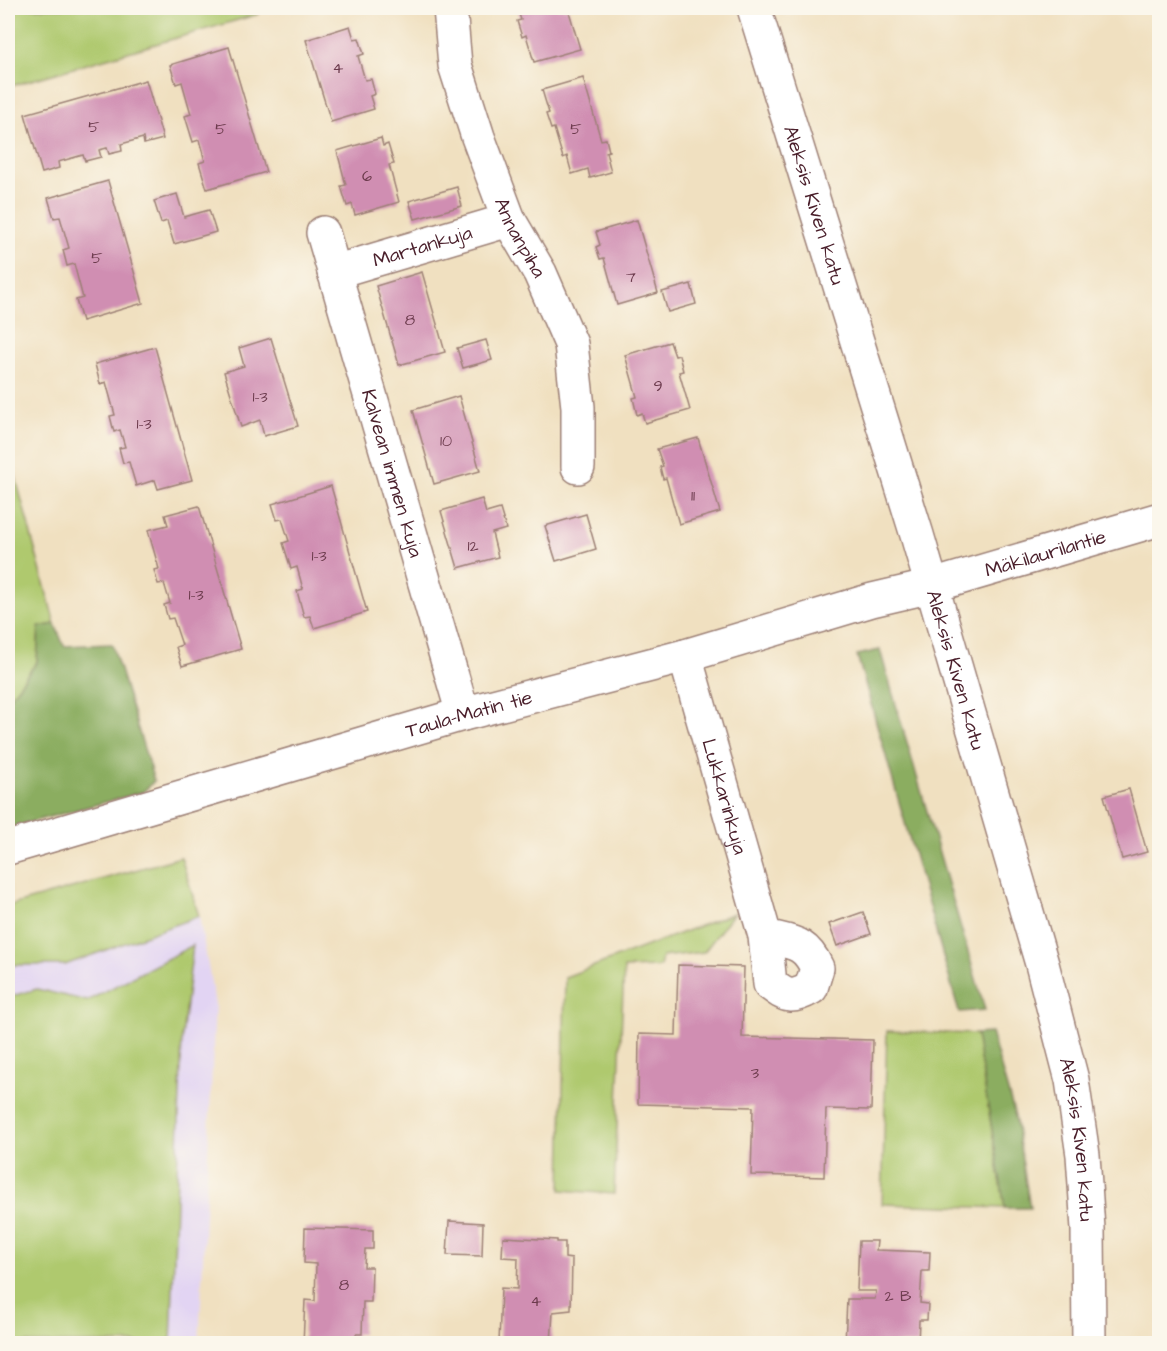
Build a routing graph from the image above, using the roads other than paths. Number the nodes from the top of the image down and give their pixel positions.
1 (450, 8) edge
2 (754, 8) edge
3 (509, 220) junction
4 (323, 233) dead end
5 (334, 272) junction
6 (578, 467) dead end
7 (1160, 519) edge
8 (932, 586) junction
9 (685, 656) junction
10 (463, 714) junction
11 (8, 848) edge
12 (765, 936) dead end
13 (1089, 1344) edge

1 - 3 street, Annanpiha
2 - 8 street, Aleksis Kiven katu
3 - 5 street, Martankuja
3 - 6 street, Annanpiha
4 - 5 street, Kalvean immen kuja
5 - 10 street, Kalvean immen kuja
7 - 8 street, Mäkilaurilantie
8 - 9 street, Taula-Matin tie
8 - 13 street, Aleksis Kiven katu
9 - 10 street, Taula-Matin tie
9 - 12 street, Lukkarinkuja
10 - 11 street, Taula-Matin tie

